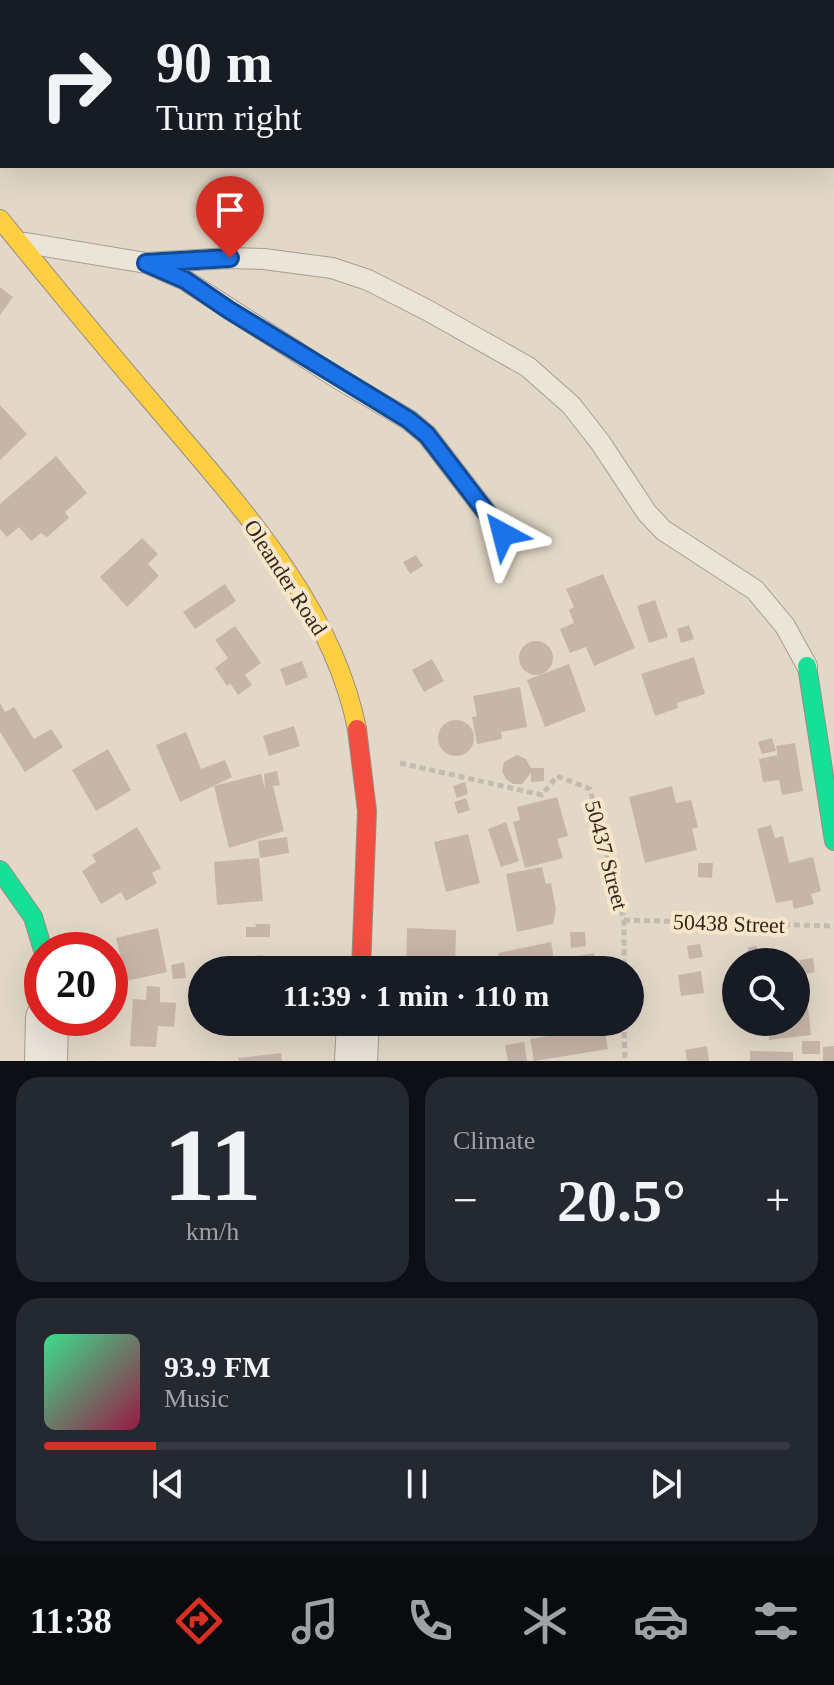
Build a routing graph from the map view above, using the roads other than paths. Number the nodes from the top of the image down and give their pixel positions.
1 (0, 219) edge
2 (9, 245) edge
3 (146, 263) junction
4 (503, 534) dead end
5 (807, 666) joint
6 (834, 841) edge
7 (0, 870) edge
8 (39, 932) edge
9 (362, 956) edge
10 (47, 1036) edge
11 (357, 1036) edge
12 (46, 1061) edge
13 (356, 1061) edge

1 - 2 street, Oleander Road
2 - 3 lane
2 - 9 street, Oleander Road
3 - 4 lane
3 - 5 lane
5 - 6 street
7 - 8 street
10 - 12 street
11 - 13 street

